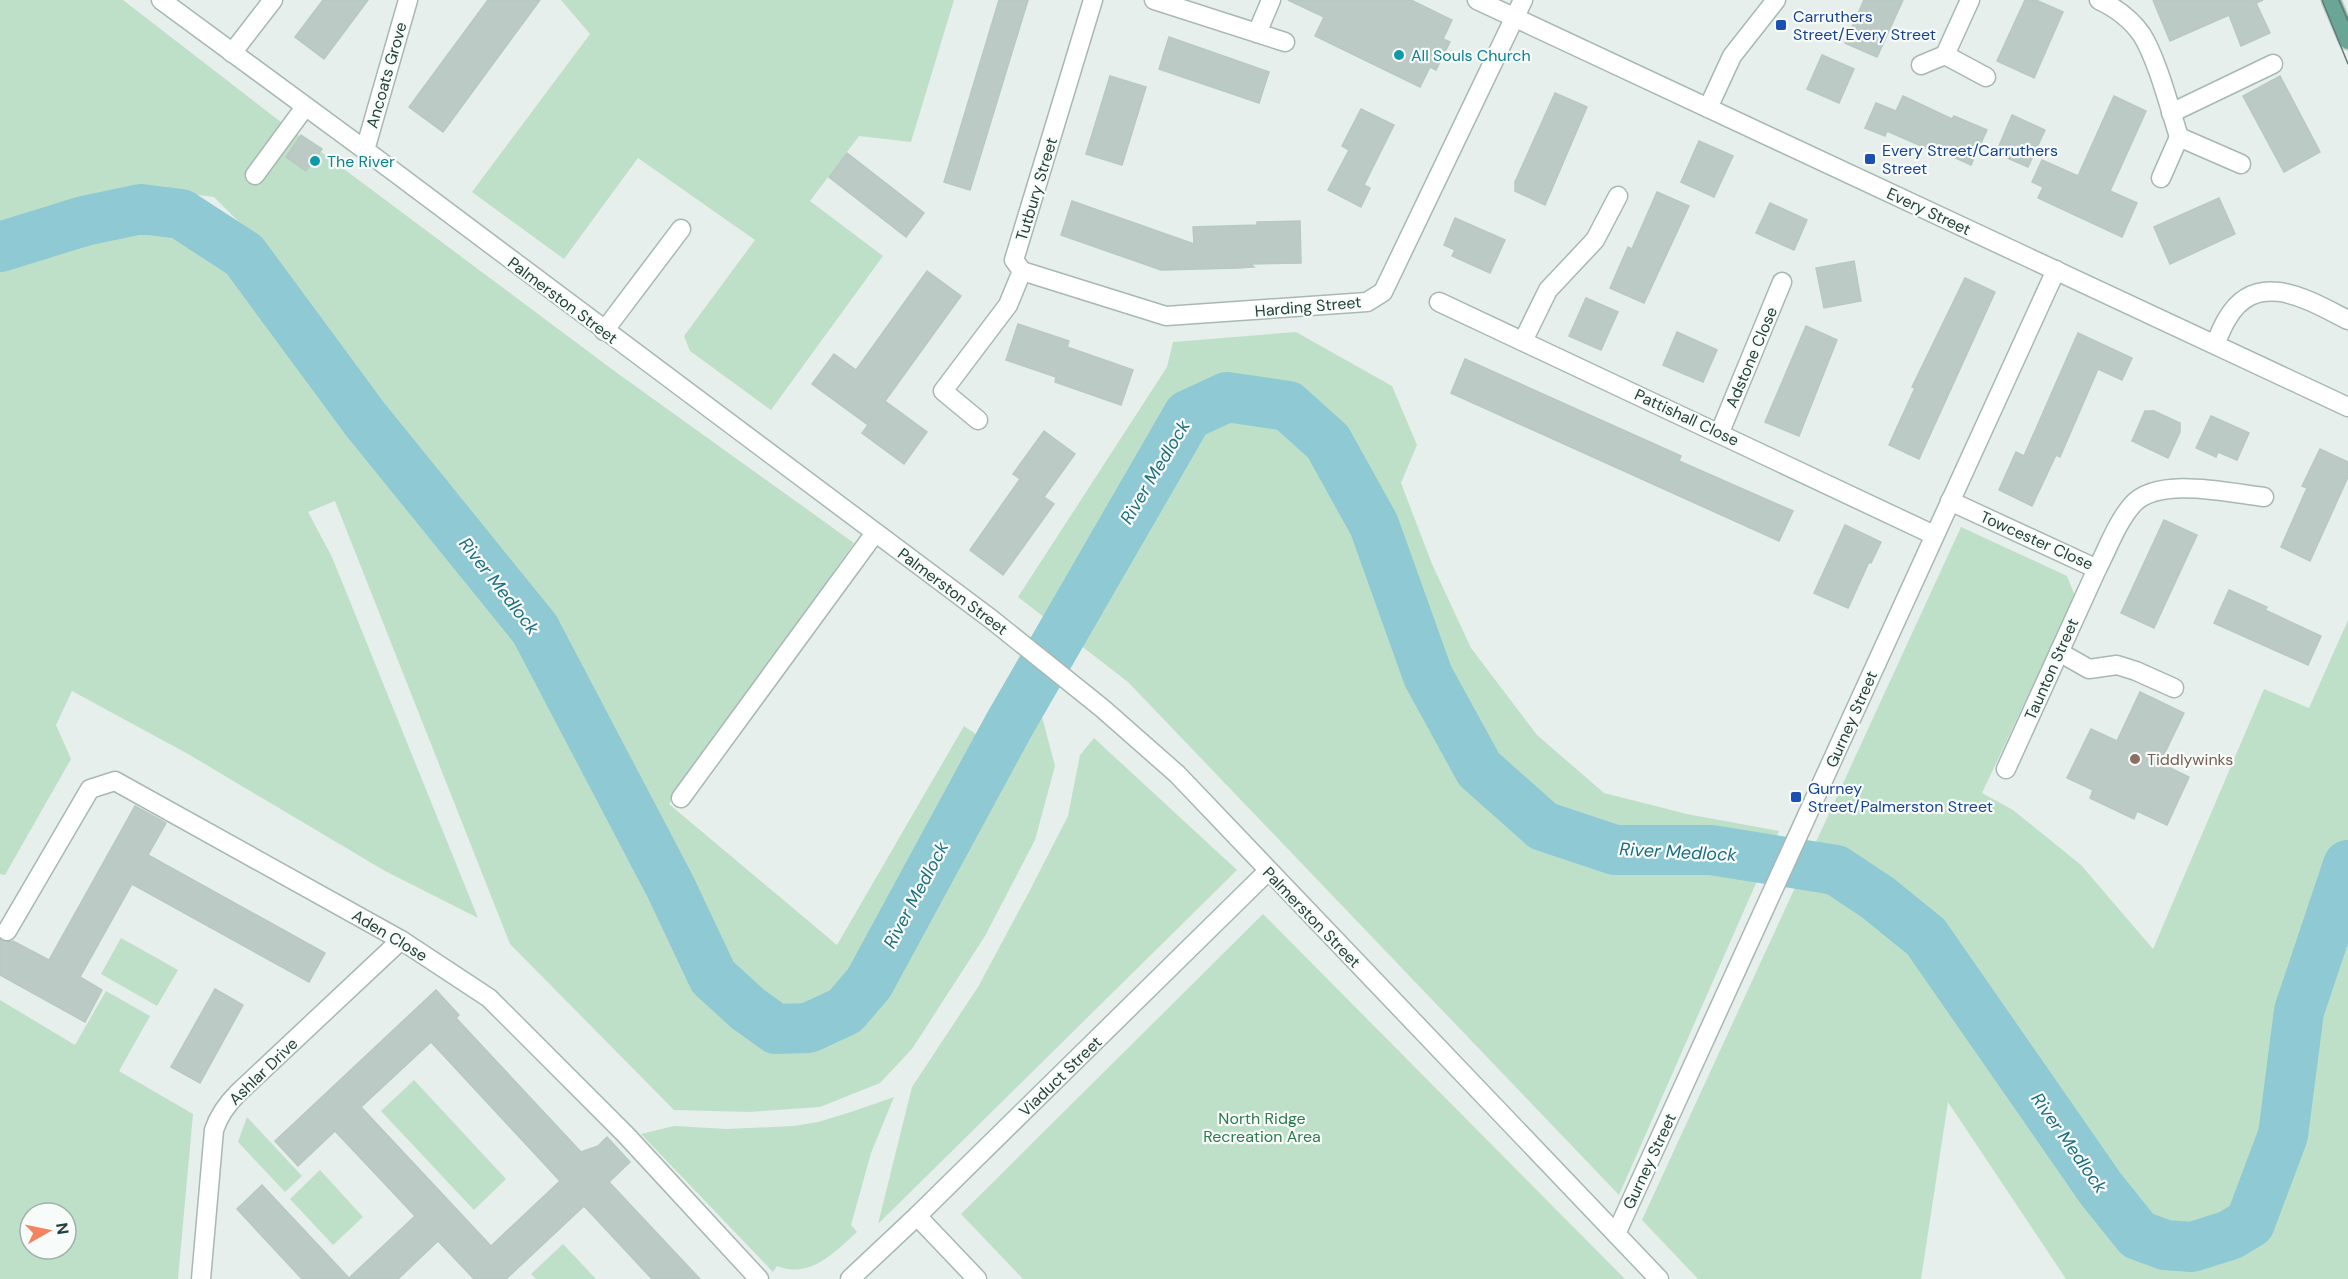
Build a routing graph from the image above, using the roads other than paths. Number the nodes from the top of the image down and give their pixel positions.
1 (161, 0) edge
2 (273, 0) edge
3 (408, 0) edge
4 (1093, 0) edge
5 (1154, 0) edge
6 (1271, 0) edge
7 (1477, 0) edge
8 (1523, 0) edge
9 (1776, 0) edge
10 (1970, 0) edge
11 (2099, 0) edge
12 (2338, 7) edge
13 (1515, 18) junction
14 (1257, 33) junction
15 (2348, 40) edge
16 (1285, 42) dead end
17 (232, 53) junction
18 (1945, 55) junction
19 (2272, 64) dead end
20 (1921, 65) dead end
21 (1986, 77) dead end
22 (305, 107) junction
23 (1708, 108) junction
24 (2171, 113) junction
25 (2179, 137) junction
26 (365, 150) junction
27 (2241, 164) dead end
28 (255, 175) dead end
29 (2161, 178) dead end
30 (1618, 196) dead end
31 (681, 229) dead end
32 (2056, 270) junction
33 (1022, 271) junction
34 (1782, 282) dead end
35 (1438, 302) dead end
36 (2348, 320) edge
37 (604, 331) junction
38 (1523, 341) junction
39 (2215, 345) junction
40 (2348, 407) edge
41 (978, 420) dead end
42 (1720, 432) junction
43 (2264, 497) dead end
44 (1950, 501) junction
45 (875, 532) junction
46 (1934, 534) junction
47 (2097, 569) junction
48 (2059, 652) junction
49 (2174, 688) dead end
50 (2006, 769) dead end
51 (681, 798) dead end
52 (1268, 871) junction
53 (7, 932) dead end
54 (401, 940) junction
55 (917, 1216) junction
56 (1616, 1234) junction
57 (201, 1279) edge
58 (759, 1279) edge
59 (850, 1279) edge
60 (977, 1279) edge
61 (1659, 1279) edge

1 - 17 street, Palmerston Street
2 - 17 street
3 - 26 street, Ancoats Grove
4 - 33 street, Tutbury Street
5 - 14 street
6 - 14 street
7 - 13 street, Every Street
8 - 13 street, Harding Street
9 - 23 street
10 - 18 street
11 - 24 street
12 - 15 main road
13 - 23 street, Every Street
13 - 33 street, Harding Street
14 - 16 street
17 - 22 street, Palmerston Street
18 - 20 street
18 - 21 street
19 - 24 street
22 - 26 street, Palmerston Street
22 - 28 street
23 - 32 street, Every Street
24 - 25 street
25 - 27 street
25 - 29 street
26 - 37 street, Palmerston Street
30 - 38 street
31 - 37 street
32 - 39 street, Every Street
32 - 44 street, Gurney Street
33 - 41 street, Tutbury Street
34 - 42 street, Adstone Close
35 - 38 street, Pattishall Close
36 - 39 street
37 - 45 street, Palmerston Street
38 - 42 street, Pattishall Close
39 - 40 street, Every Street
42 - 46 street, Pattishall Close
43 - 47 street, Towcester Close
44 - 46 street, Gurney Street
44 - 47 street, Towcester Close
45 - 51 street
45 - 52 street, Palmerston Street
46 - 56 street, Gurney Street
47 - 48 street, Taunton Street
48 - 49 street
48 - 50 street, Taunton Street
52 - 55 street, Viaduct Street
52 - 56 street, Palmerston Street
53 - 54 street, Aden Close
54 - 57 street, Ashlar Drive
54 - 58 street, Aden Close
55 - 59 street, Viaduct Street
55 - 60 street
56 - 61 street, Palmerston Street

